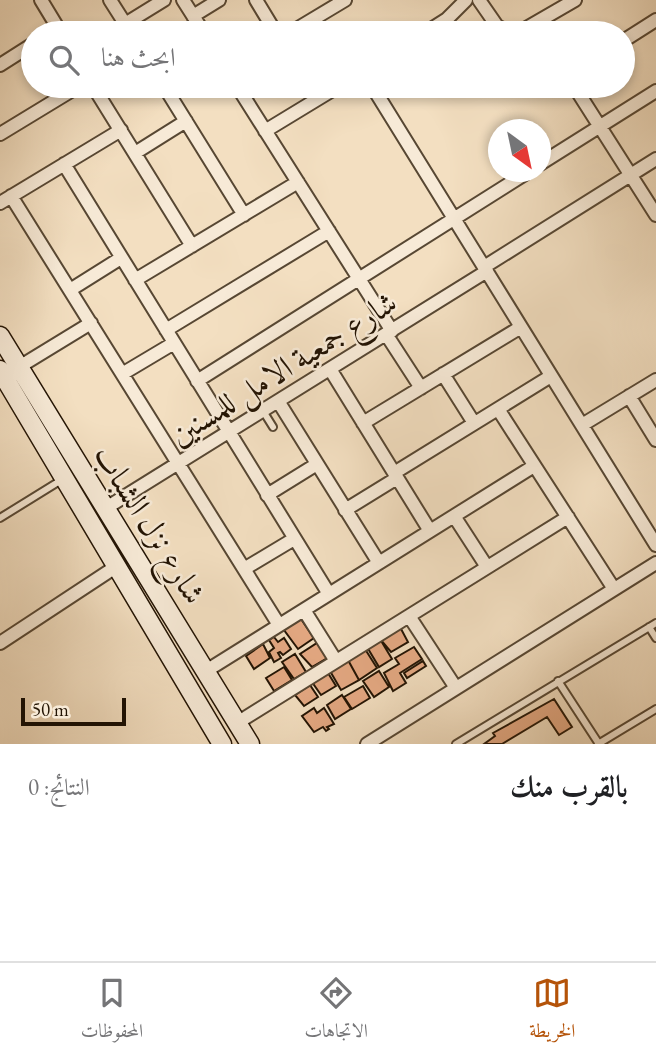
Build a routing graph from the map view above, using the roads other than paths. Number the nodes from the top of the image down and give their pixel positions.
1 (41, 0) edge
2 (110, 0) edge
3 (164, 0) edge
4 (183, 0) edge
5 (219, 0) edge
6 (256, 0) edge
7 (345, 0) edge
8 (466, 0) edge
9 (479, 0) edge
10 (575, 0) edge
11 (329, 4) edge
12 (193, 16) junction
13 (656, 20) edge
14 (52, 21) edge
15 (123, 21) edge
16 (138, 21) edge
17 (196, 21) edge
18 (269, 21) edge
19 (313, 21) edge
20 (444, 21) edge
21 (494, 21) edge
22 (548, 21) edge
23 (635, 33) edge
24 (21, 52) edge
25 (0, 65) edge
26 (656, 91) edge
27 (59, 98) edge
28 (101, 98) edge
29 (172, 98) edge
30 (244, 98) edge
31 (319, 98) edge
32 (379, 98) edge
33 (582, 98) edge
34 (186, 121) junction
35 (600, 126) junction
36 (121, 130) junction
37 (265, 131) junction
38 (0, 134) edge
39 (135, 153) junction
40 (551, 158) edge
41 (656, 159) edge
42 (64, 164) junction
43 (631, 175) junction
44 (512, 182) edge
45 (298, 183) junction
46 (6, 199) edge
47 (244, 215) junction
48 (656, 215) edge
49 (454, 218) junction
50 (329, 232) junction
51 (192, 246) junction
52 (121, 258) junction
53 (485, 269) junction
54 (359, 279) junction
55 (135, 280) junction
56 (70, 289) junction
57 (91, 323) junction
58 (521, 327) junction
59 (166, 330) junction
60 (389, 333) junction
61 (0, 336) edge
62 (174, 343) junction
63 (19, 367) junction
64 (330, 369) junction
65 (0, 370) edge
66 (122, 374) junction
67 (443, 374) junction
68 (551, 376) junction
69 (656, 380) edge
70 (197, 381) junction
71 (421, 388) junction
72 (629, 396) junction
73 (278, 401) junction
74 (498, 409) junction
75 (263, 411) junction
76 (38, 416) junction
77 (363, 423) junction
78 (474, 423) junction
79 (582, 425) junction
80 (273, 427) dead end
81 (229, 432) junction
82 (656, 440) edge
83 (178, 464) junction
84 (317, 464) junction
85 (534, 466) junction
86 (396, 475) junction
87 (65, 478) junction
88 (267, 495) junction
89 (0, 506) edge
90 (106, 508) junction
91 (345, 510) junction
92 (3, 516) edge
93 (454, 516) junction
94 (568, 517) junction
95 (430, 531) junction
96 (294, 539) junction
97 (656, 545) edge
98 (379, 563) junction
99 (656, 563) edge
100 (117, 566) junction
101 (487, 567) junction
102 (244, 569) junction
103 (614, 589) junction
104 (328, 594) junction
105 (304, 610) junction
106 (409, 616) junction
107 (654, 624) edge
108 (279, 625) junction
109 (656, 638) edge
110 (0, 643) edge
111 (336, 662) junction
112 (205, 671) junction
113 (558, 681) junction
114 (456, 688) junction
115 (656, 709) edge
116 (237, 723) junction
117 (468, 741) edge
118 (222, 744) edge
119 (250, 744) edge
120 (367, 744) edge
121 (456, 744) edge
122 (598, 744) edge

1 - 14 street
2 - 15 street
3 - 16 street
4 - 12 street
5 - 12 street
6 - 18 street
7 - 11 street
8 - 20 street
9 - 21 street
10 - 22 street
11 - 19 street
12 - 17 street
13 - 23 street
24 - 25 street
26 - 35 street
27 - 38 street
28 - 36 street
29 - 34 street
30 - 37 street
31 - 37 street
32 - 49 street
33 - 35 street
34 - 39 street
34 - 47 street
35 - 40 street
35 - 43 street
36 - 39 street
36 - 42 street
37 - 45 street
39 - 51 street
41 - 43 street, شارع جمعية الامل للمسنين
42 - 46 street
42 - 52 street
43 - 48 street
43 - 53 street, شارع جمعية الامل للمسنين
44 - 49 street
45 - 47 street
45 - 50 street
46 - 56 street
47 - 51 street
49 - 53 street
49 - 54 street
50 - 54 street
50 - 59 street
51 - 55 street
52 - 55 street
52 - 56 street
53 - 58 street
53 - 60 street, شارع جمعية الامل للمسنين
54 - 60 street
54 - 70 street
55 - 59 street
56 - 57 street
57 - 63 street
57 - 66 street
58 - 67 street
58 - 68 street
59 - 62 street
60 - 64 street, شارع جمعية الامل للمسنين
60 - 71 street
61 - 63 street, شارع نزل الشباب
62 - 66 street
62 - 70 street
63 - 76 street, شارع نزل الشباب
64 - 73 street, شارع جمعية الامل للمسنين
64 - 77 street
65 - 76 street, شارع نزل الشباب
66 - 83 street
67 - 71 street
67 - 78 street
68 - 74 street
68 - 79 street
69 - 72 street
70 - 81 street
71 - 77 street
72 - 79 street
72 - 82 street
73 - 75 street, شارع جمعية الامل للمسنين
73 - 84 street
74 - 78 street
74 - 85 street
75 - 80 lane
75 - 81 street, شارع جمعية الامل للمسنين
76 - 87 street, شارع نزل الشباب
76 - 90 street, شارع نزل الشباب
77 - 86 street
78 - 86 street
79 - 97 street
81 - 83 street, شارع جمعية الامل للمسنين
81 - 88 street
83 - 90 street, شارع جمعية الامل للمسنين
83 - 102 street
84 - 88 street
84 - 91 street
85 - 93 street
85 - 94 street
86 - 91 street
86 - 95 street
87 - 92 lane
87 - 100 street, شارع نزل الشباب
88 - 96 street
89 - 92 lane
90 - 112 street, شارع نزل الشباب
91 - 98 street
93 - 95 street
93 - 101 street
94 - 101 street
94 - 103 street
95 - 98 street
96 - 102 street
96 - 104 street
98 - 104 street
99 - 103 street
100 - 110 street
100 - 118 street, شارع نزل الشباب
101 - 106 street
102 - 108 street
103 - 114 street
104 - 105 street
105 - 108 street
105 - 111 street
106 - 111 street
106 - 114 street
107 - 109 lane
107 - 113 lane
108 - 112 street
111 - 116 street
112 - 116 street, شارع نزل الشباب
113 - 117 lane
113 - 122 lane
114 - 120 street
115 - 122 lane
116 - 119 street, شارع نزل الشباب
117 - 121 lane

